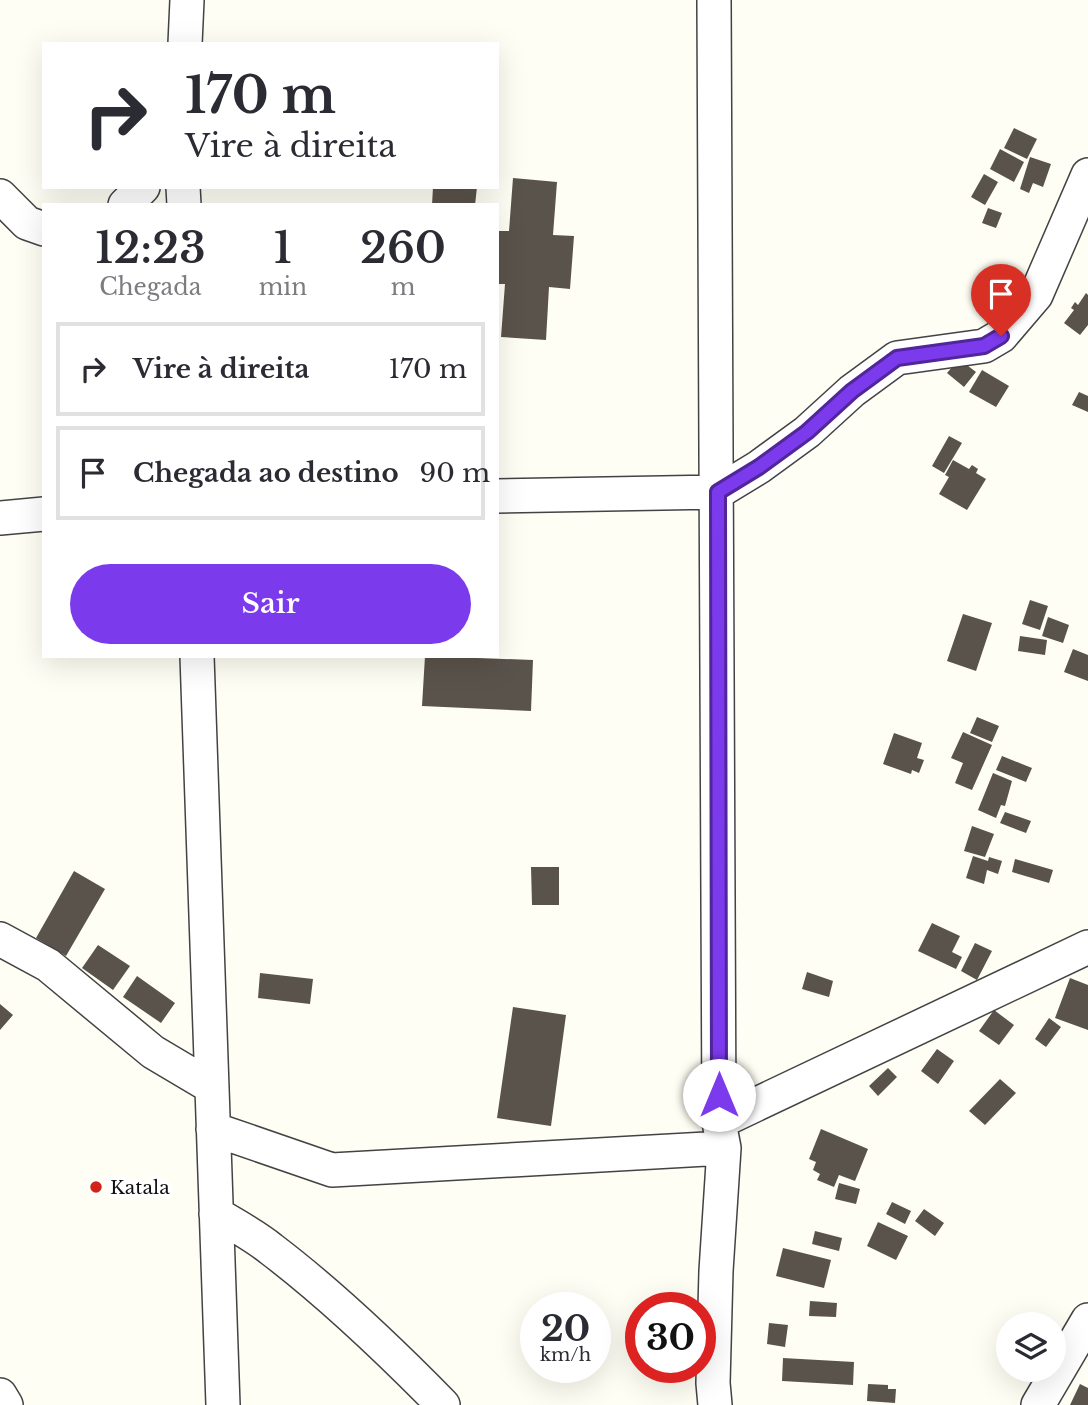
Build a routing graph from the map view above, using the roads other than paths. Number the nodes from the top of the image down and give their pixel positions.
1 (187, 0) edge
2 (714, 0) edge
3 (185, 42) edge
4 (1088, 176) edge
5 (141, 189) edge
6 (0, 197) edge
7 (127, 203) edge
8 (42, 228) edge
9 (718, 492) junction
10 (499, 496) edge
11 (42, 514) edge
12 (0, 519) edge
13 (197, 658) edge
14 (0, 939) edge
15 (1088, 947) edge
16 (212, 1087) junction
17 (213, 1129) junction
18 (722, 1135) junction
19 (216, 1214) junction
20 (1088, 1320) edge
21 (0, 1395) edge
22 (6, 1405) edge
23 (223, 1405) edge
24 (443, 1405) edge
25 (715, 1405) edge
26 (1038, 1405) edge

1 - 3 street
2 - 9 street
4 - 9 street
5 - 7 street
6 - 8 street
9 - 10 street
9 - 18 street
11 - 12 street
13 - 16 street
14 - 16 street
15 - 18 street
16 - 17 street
17 - 18 street
17 - 19 street
18 - 25 street
19 - 23 street
19 - 24 street
20 - 26 street
21 - 22 street

